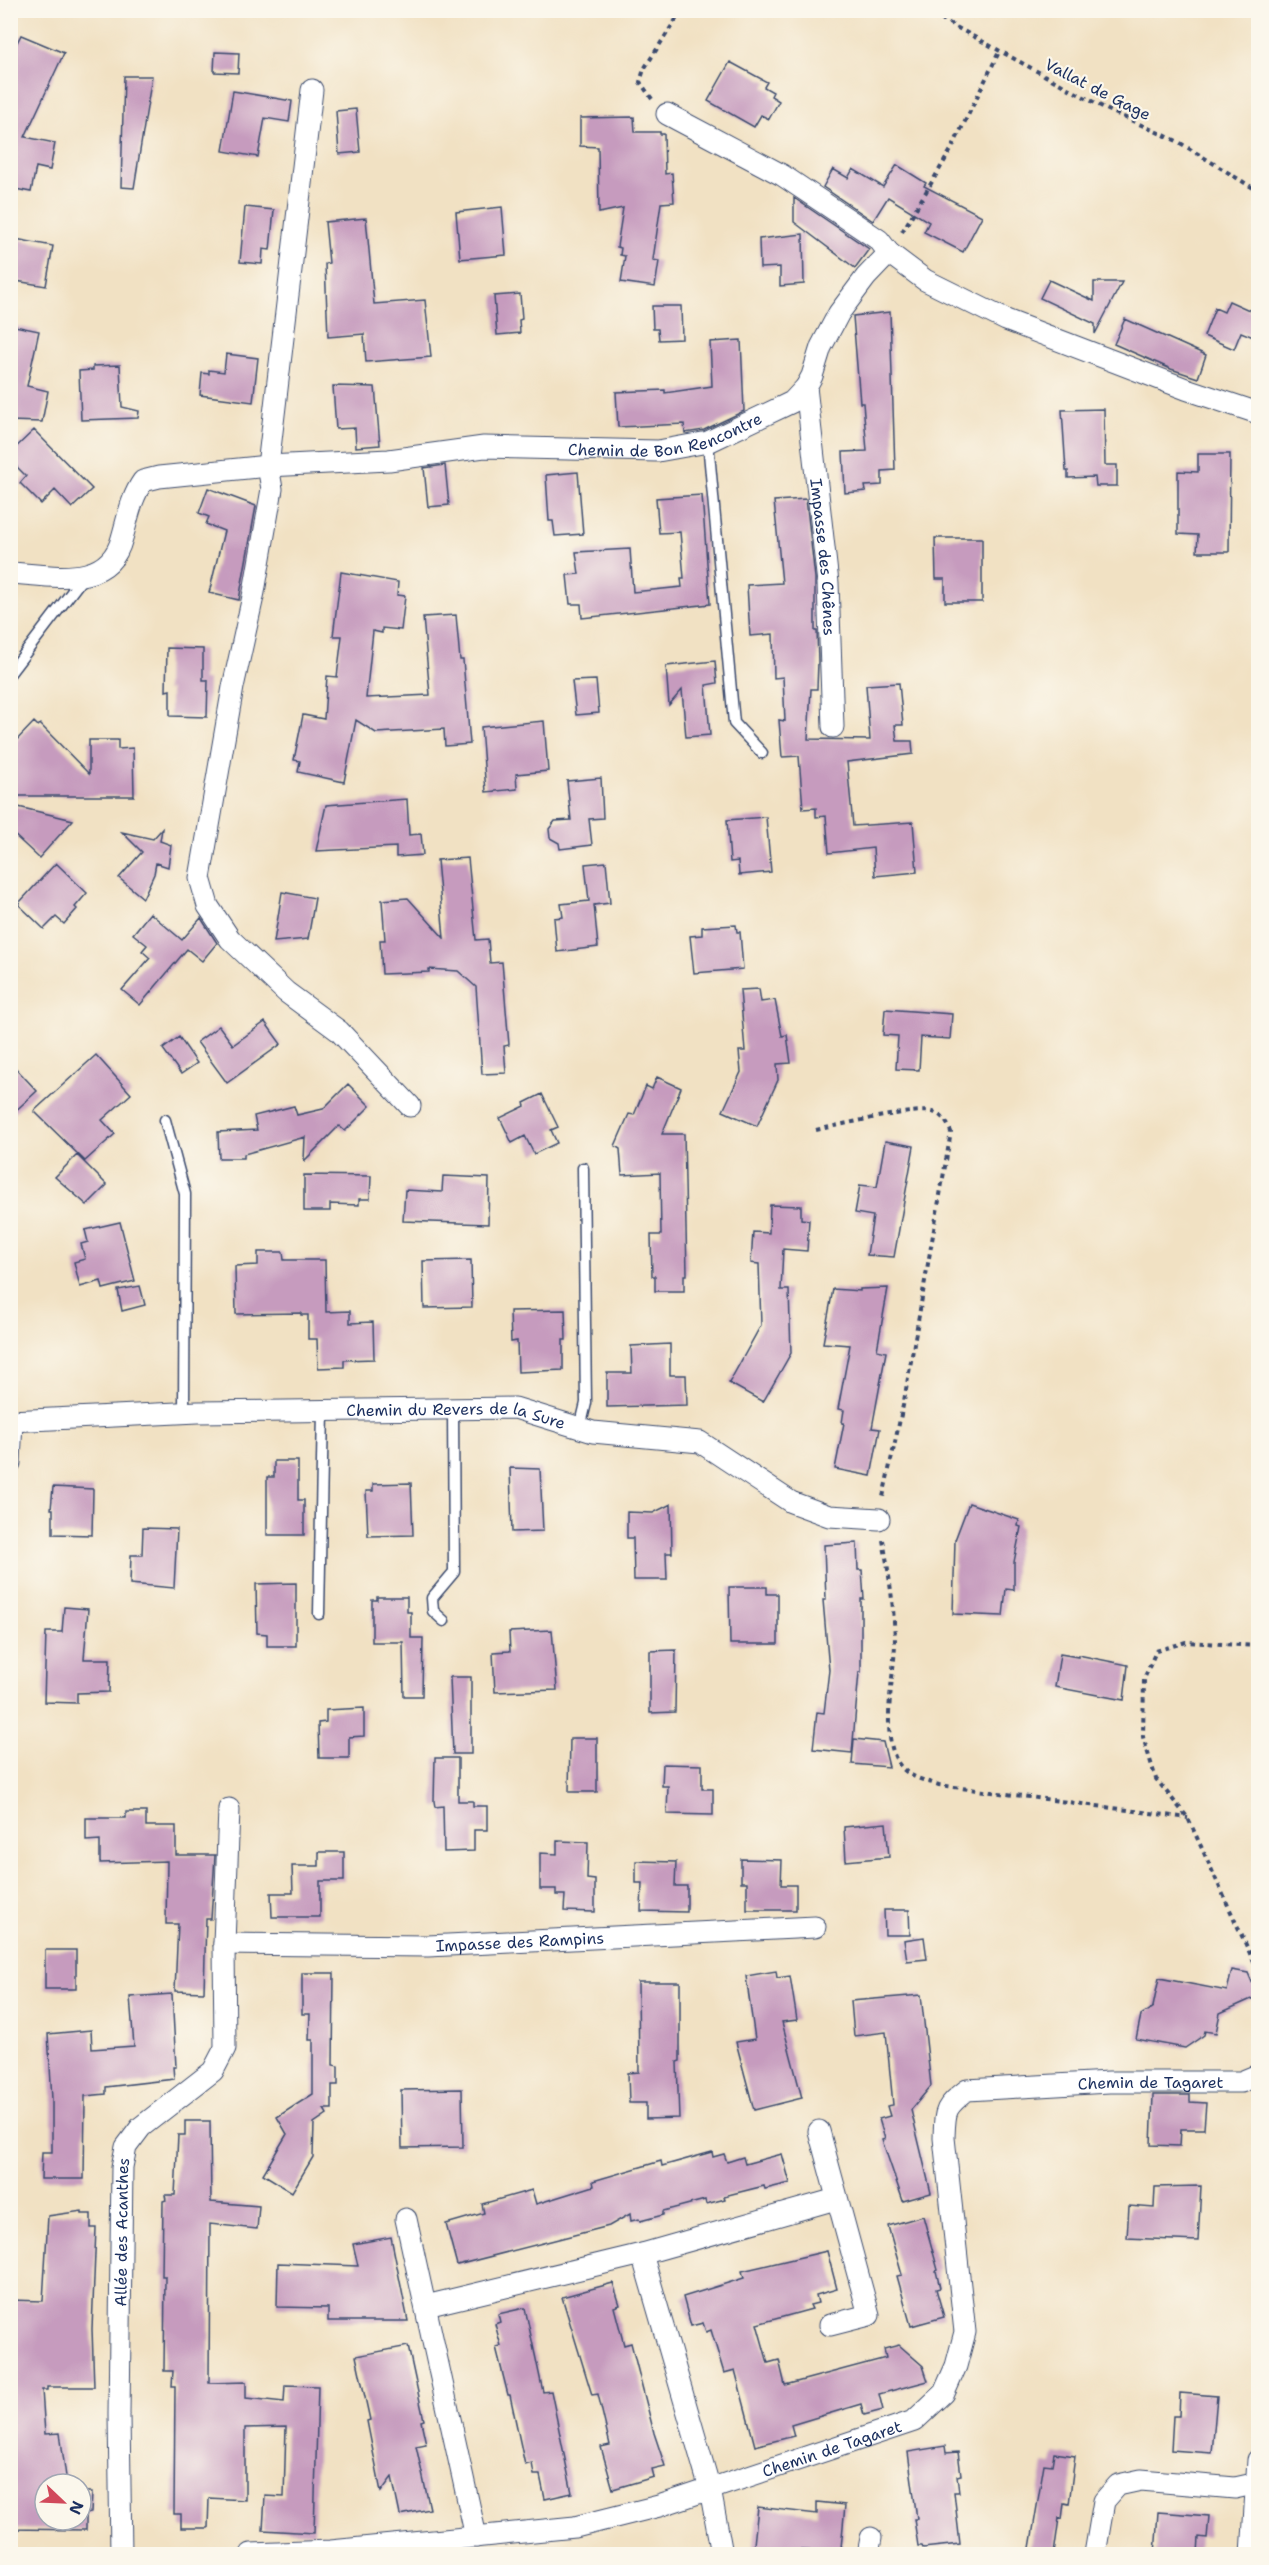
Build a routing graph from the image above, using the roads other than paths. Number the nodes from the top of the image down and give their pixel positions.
1 (312, 90) dead end
2 (667, 114) road end
3 (889, 253) junction
4 (806, 387) junction
5 (1258, 413) edge
6 (708, 442) junction
7 (268, 466) junction
8 (10, 573) edge
9 (84, 576) junction
10 (10, 673) edge
11 (833, 727) dead end
12 (762, 753) dead end
13 (410, 1107) dead end
14 (165, 1120) dead end
15 (583, 1168) dead end
16 (453, 1409) junction
17 (323, 1411) junction
18 (184, 1413) junction
19 (11, 1421) edge
20 (580, 1428) junction
21 (10, 1463) edge
22 (879, 1519) road end
23 (319, 1614) dead end
24 (444, 1621) dead end
25 (229, 1809) dead end
26 (815, 1927) dead end
27 (224, 1944) junction
28 (1258, 2075) edge
29 (819, 2131) dead end
30 (836, 2199) junction
31 (406, 2219) dead end
32 (642, 2254) junction
33 (426, 2306) junction
34 (830, 2325) dead end
35 (1258, 2460) edge
36 (1257, 2484) edge
37 (710, 2489) junction
38 (476, 2537) junction
39 (121, 2554) edge
40 (251, 2554) edge
41 (722, 2554) edge
42 (1095, 2554) edge
43 (1252, 2554) edge

1 - 7 street
2 - 3 street
3 - 4 street, Chemin de Bon Rencontre
3 - 5 street
4 - 6 street, Chemin de Bon Rencontre
4 - 11 street, Impasse des Chênes
6 - 7 street, Chemin de Bon Rencontre
6 - 12 lane
7 - 9 street, Chemin de Bon Rencontre
7 - 13 street
8 - 9 street
9 - 10 lane
14 - 18 lane
15 - 20 lane
16 - 17 street, Chemin du Revers de la Sure
16 - 20 street, Chemin du Revers de la Sure
16 - 24 lane
17 - 18 street, Chemin du Revers de la Sure
17 - 23 lane
18 - 19 street, Chemin du Revers de la Sure
19 - 21 street
20 - 22 street, Chemin du Revers de la Sure
25 - 27 street, Allée des Acanthes
26 - 27 street, Impasse des Rampins
27 - 39 street, Allée des Acanthes
28 - 37 street, Chemin de Tagaret
29 - 30 street
30 - 32 street
30 - 34 street
31 - 33 street
32 - 33 street
32 - 37 street
33 - 38 street
35 - 36 street
36 - 42 street
36 - 43 street
37 - 38 street, Chemin de Tagaret
37 - 41 street
38 - 40 street, Chemin de Tagaret

